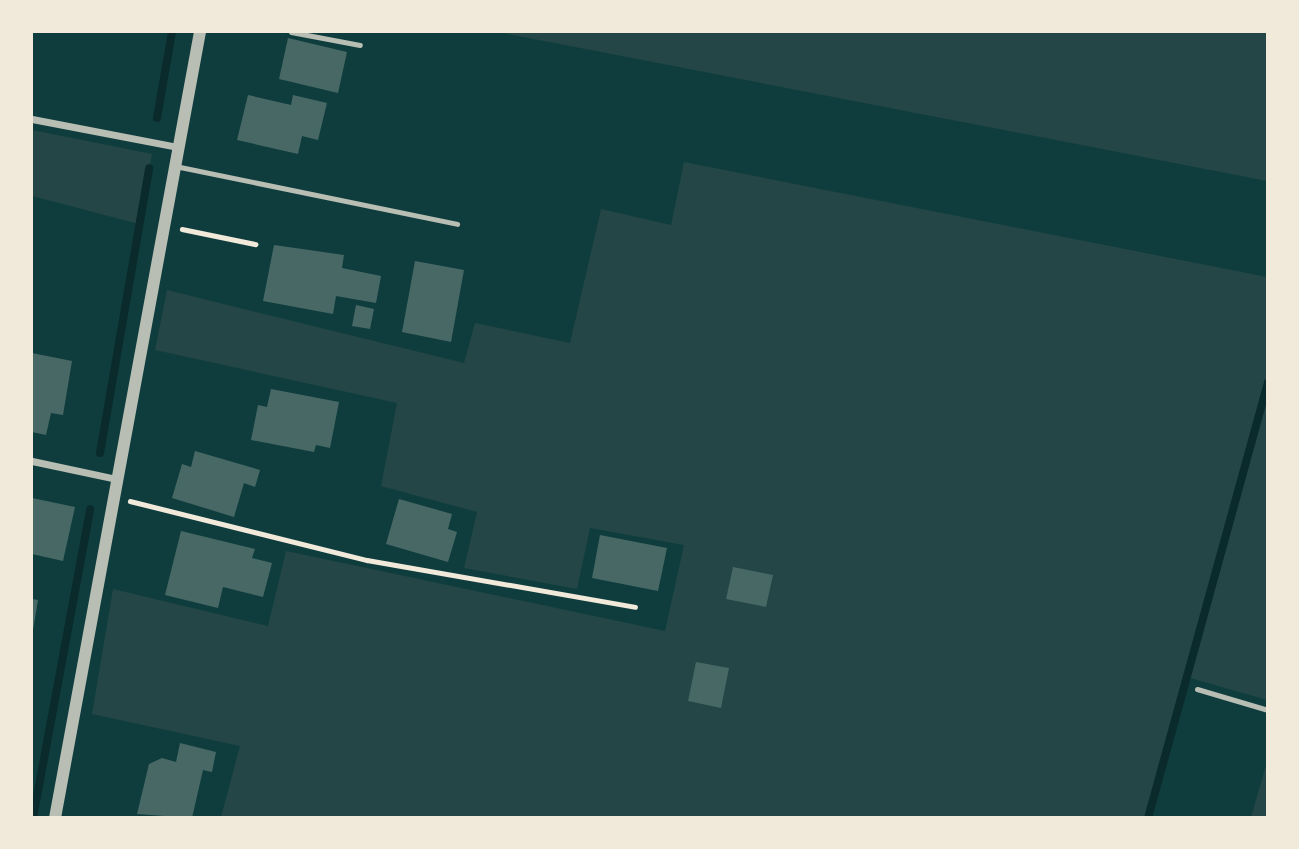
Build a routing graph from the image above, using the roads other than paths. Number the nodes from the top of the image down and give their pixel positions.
1 (200, 32) edge
2 (291, 32) edge
3 (360, 45) dead end
4 (32, 119) edge
5 (178, 147) junction
6 (175, 166) junction
7 (457, 224) dead end
8 (32, 461) edge
9 (117, 479) junction
10 (1197, 689) dead end
11 (1268, 710) edge
12 (55, 817) edge

1 - 5 street
2 - 3 lane
4 - 5 street
5 - 6 street
6 - 7 lane
6 - 9 street
8 - 9 street
9 - 12 street
10 - 11 lane

